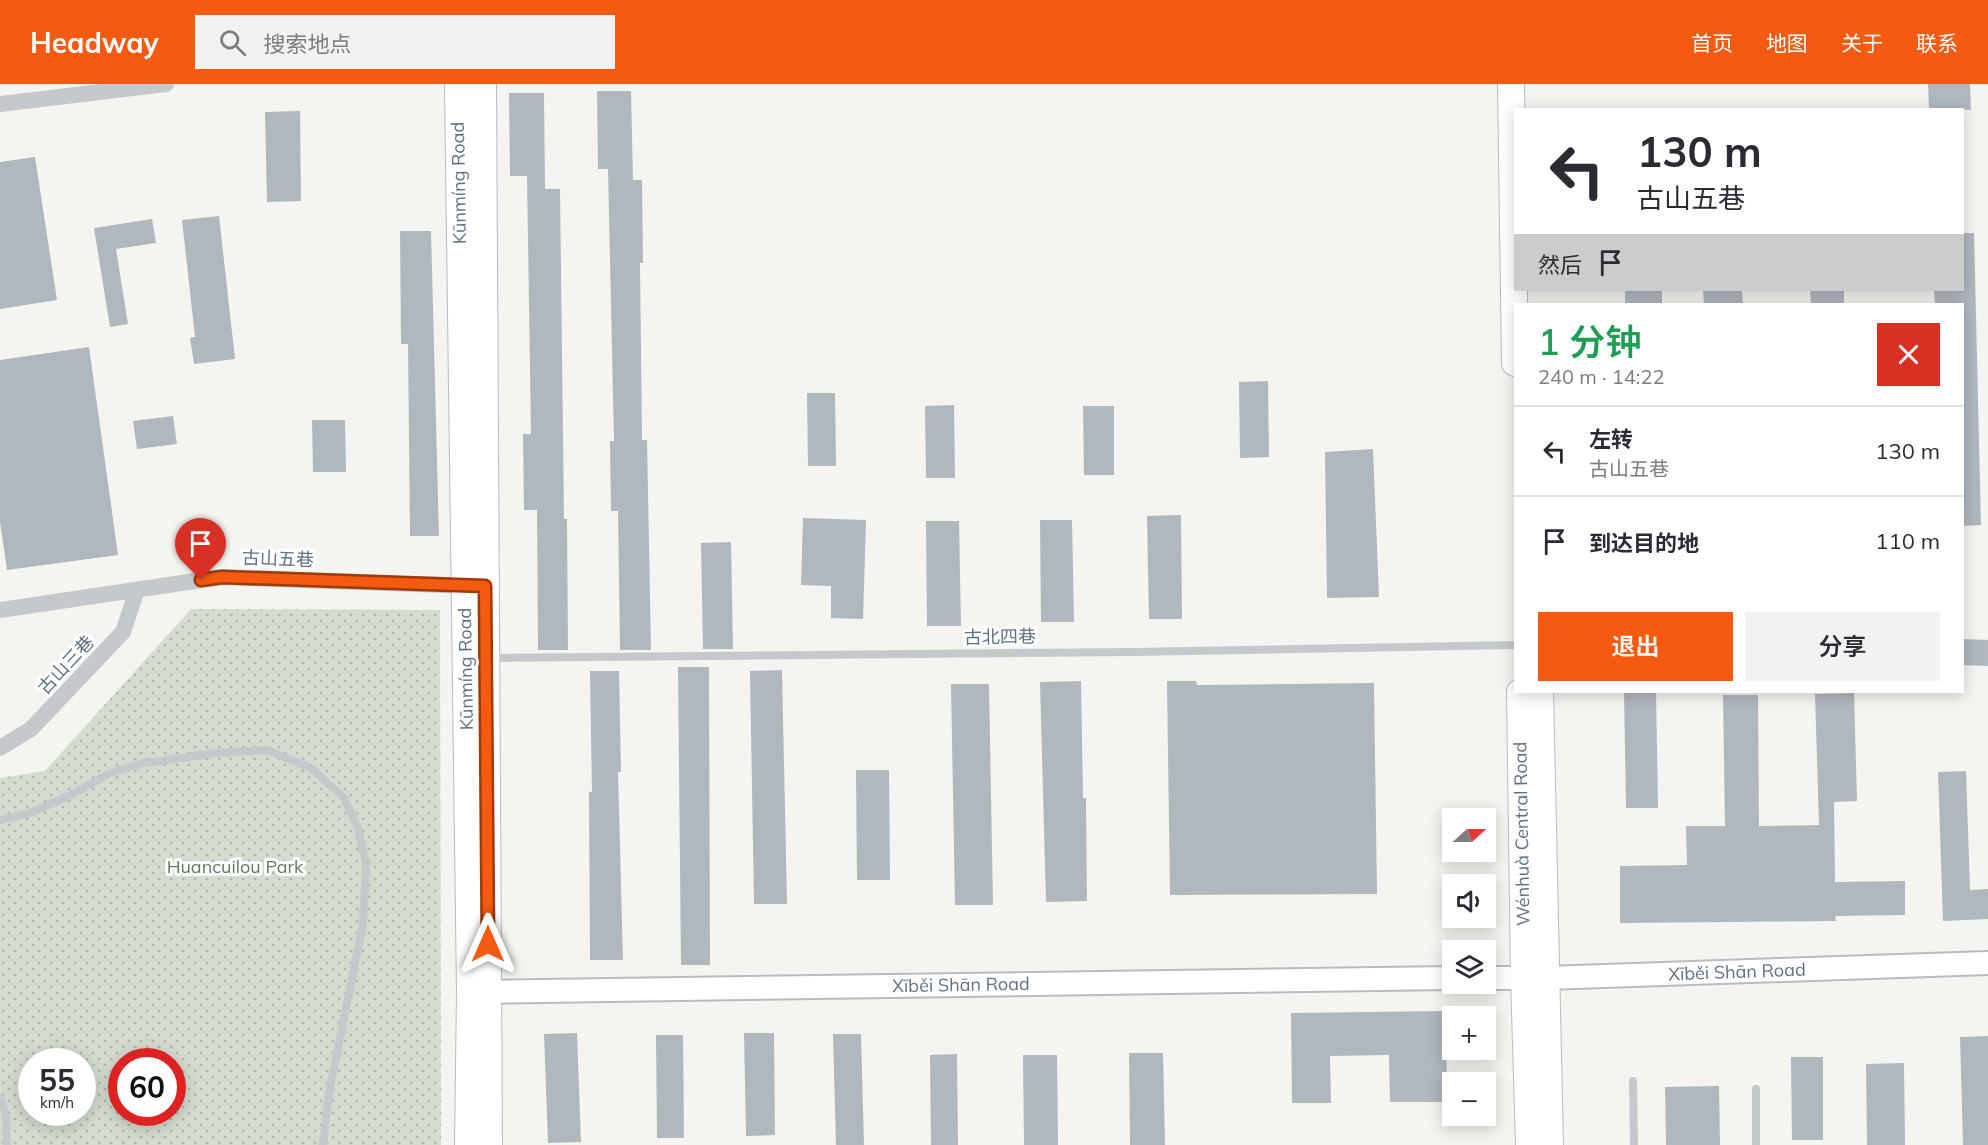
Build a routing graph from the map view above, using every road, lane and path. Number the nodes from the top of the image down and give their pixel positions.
1 (166, 84) edge
2 (458, 84) edge
3 (483, 84) edge
4 (1511, 84) edge
5 (1528, 84) edge
6 (0, 104) edge
7 (1528, 108) edge
8 (1514, 303) edge
9 (475, 586) junction
10 (137, 590) junction
11 (0, 610) edge
12 (1514, 645) edge
13 (486, 658) junction
14 (1520, 693) edge
15 (1540, 693) edge
16 (0, 748) edge
17 (0, 820) edge
18 (1988, 963) edge
19 (1442, 978) edge
20 (1496, 978) edge
21 (1535, 978) junction
22 (479, 992) junction
23 (1633, 1082) dead end
24 (1756, 1089) dead end
25 (0, 1098) edge
26 (6, 1116) junction
27 (0, 1132) edge
28 (7, 1145) edge
29 (324, 1145) edge
30 (468, 1145) edge
31 (489, 1145) edge
32 (1529, 1145) edge
33 (1550, 1145) edge
34 (1634, 1145) edge
35 (1756, 1145) edge

1 - 6 street
2 - 9 main road, Kūnmíng Road
3 - 9 main road, Kūnmíng Road
4 - 8 main road
5 - 7 main road
9 - 10 street, 古山五巷
9 - 13 main road, Kūnmíng Road
9 - 22 main road, Kūnmíng Road
10 - 11 street, 古山五巷
10 - 16 street, 古山三巷
12 - 13 lane, 古北四巷
13 - 22 main road, Kūnmíng Road
14 - 21 main road, Wénhuà Central Road
15 - 21 main road
17 - 29 lane
18 - 21 main road, Xīběi Shān Road
19 - 22 main road, Xīběi Shān Road
20 - 21 main road, Xīběi Shān Road
21 - 32 main road
21 - 33 main road
22 - 30 main road, Kūnmíng Road
22 - 31 main road, Kūnmíng Road
23 - 34 lane
24 - 35 lane
25 - 26 lane
26 - 27 lane
26 - 28 lane

